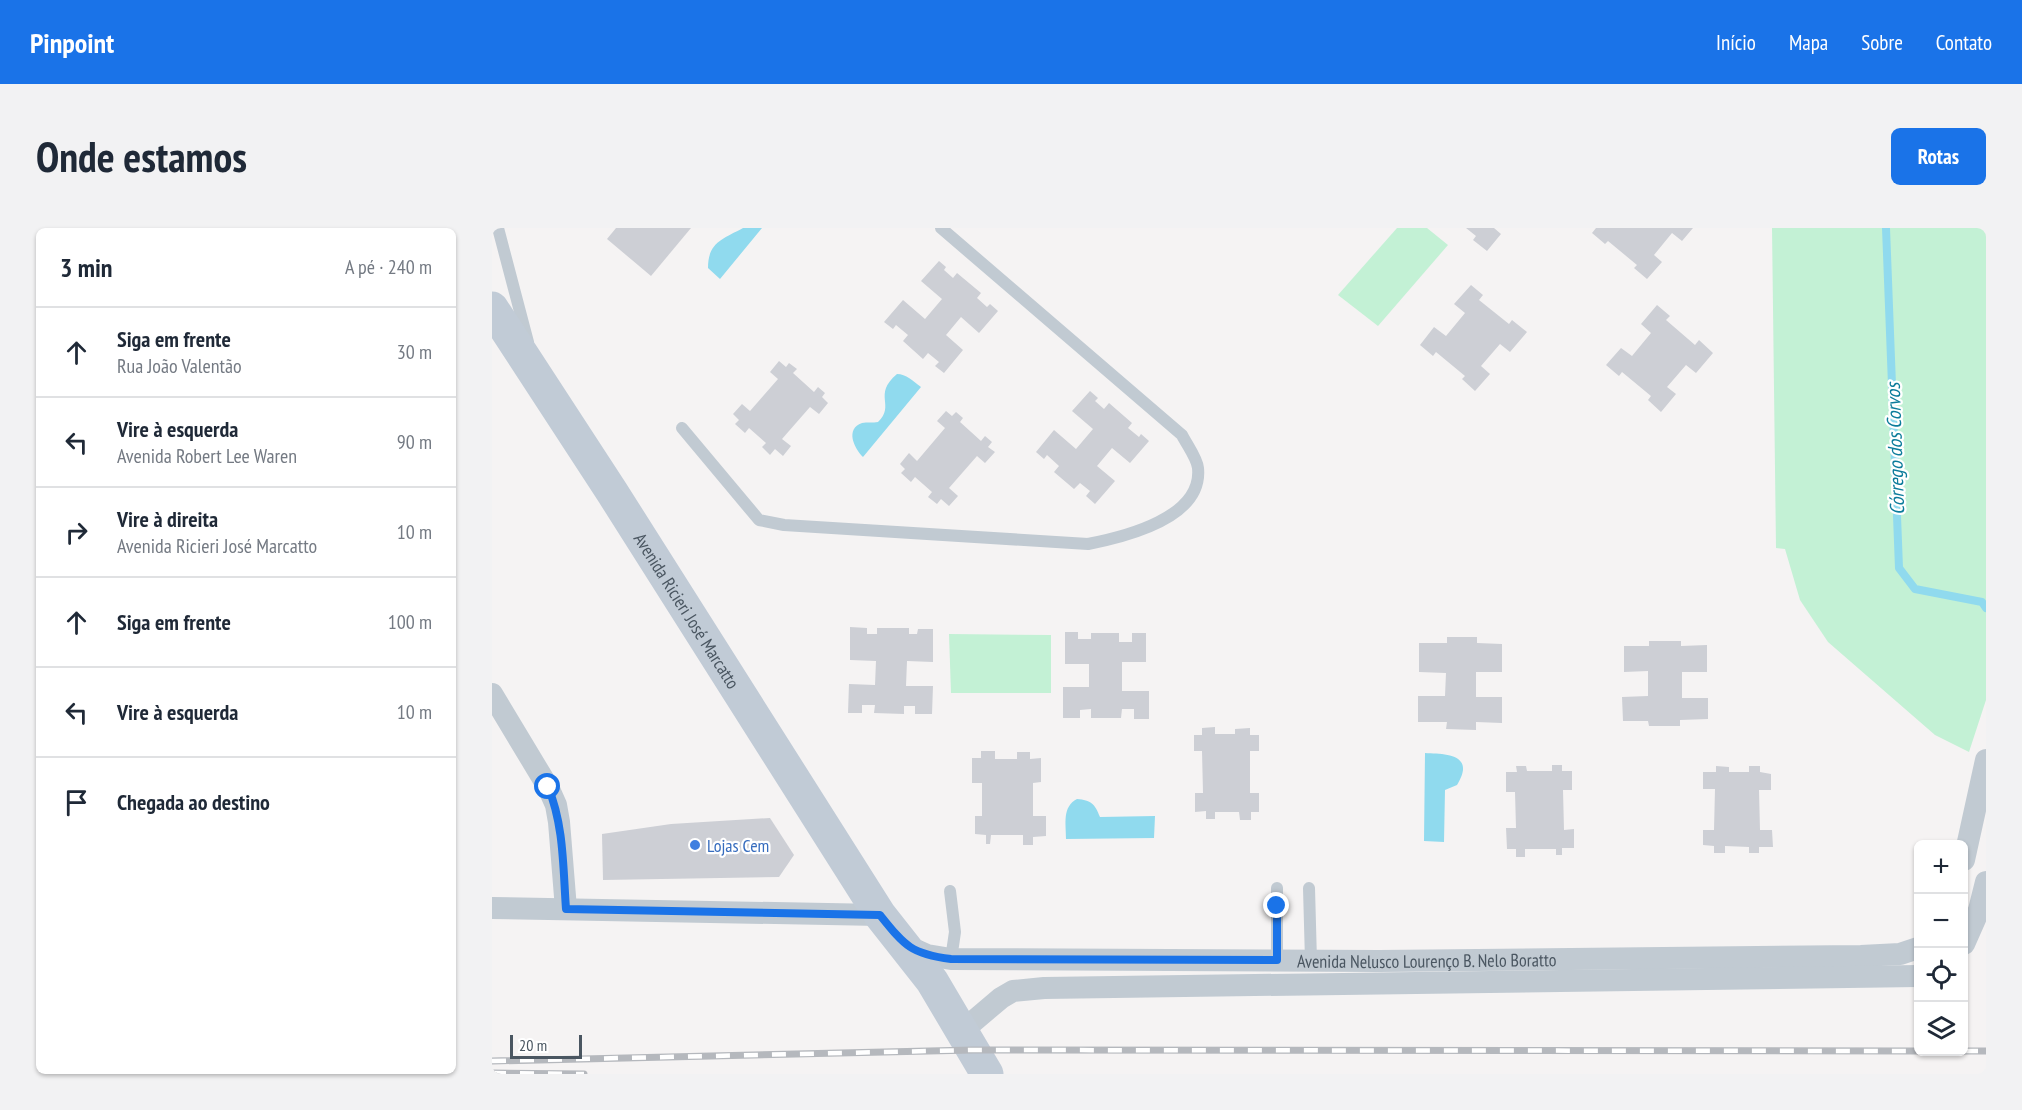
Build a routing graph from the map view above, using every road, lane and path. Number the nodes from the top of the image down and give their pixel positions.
1 (498, 228) edge
2 (941, 228) edge
3 (492, 308) edge
4 (538, 378) junction
5 (682, 428) dead end
6 (492, 694) edge
7 (1986, 760) edge
8 (1968, 842) edge
9 (1986, 882) edge
10 (1277, 888) dead end
11 (1310, 888) dead end
12 (950, 891) dead end
13 (492, 908) edge
14 (566, 909) junction
15 (880, 915) junction
16 (1968, 935) edge
17 (902, 942) junction
18 (1914, 949) edge
19 (951, 959) junction
20 (1277, 960) junction
21 (1311, 961) junction
22 (1379, 971) junction
23 (1914, 976) edge
24 (962, 1031) junction
25 (980, 1069) edge

1 - 4 lane
2 - 5 lane
3 - 4 main road, Avenida Ricieri José Marcatto
4 - 15 main road, Avenida Ricieri José Marcatto
6 - 14 street
7 - 8 street
9 - 16 street
10 - 20 lane
11 - 21 lane
12 - 19 lane
13 - 14 street
14 - 15 street
15 - 17 main road, Avenida Ricieri José Marcatto
15 - 24 main road, Avenida Ricieri José Marcatto
17 - 19 street, Avenida Nelusco Lourenço B. Nelo Boratto
17 - 24 main road, Avenida Ricieri José Marcatto
18 - 22 street, Avenida Nelusco Lourenço B. Nelo Boratto
19 - 20 street, Avenida Nelusco Lourenço B. Nelo Boratto
20 - 21 street, Avenida Nelusco Lourenço B. Nelo Boratto
21 - 22 street, Avenida Nelusco Lourenço B. Nelo Boratto
22 - 23 street, Avenida Nelusco Lourenço B. Nelo Boratto
22 - 24 street, Avenida Nelusco Lourenço B. Nelo Boratto
24 - 25 main road, Avenida Ricieri José Marcatto

